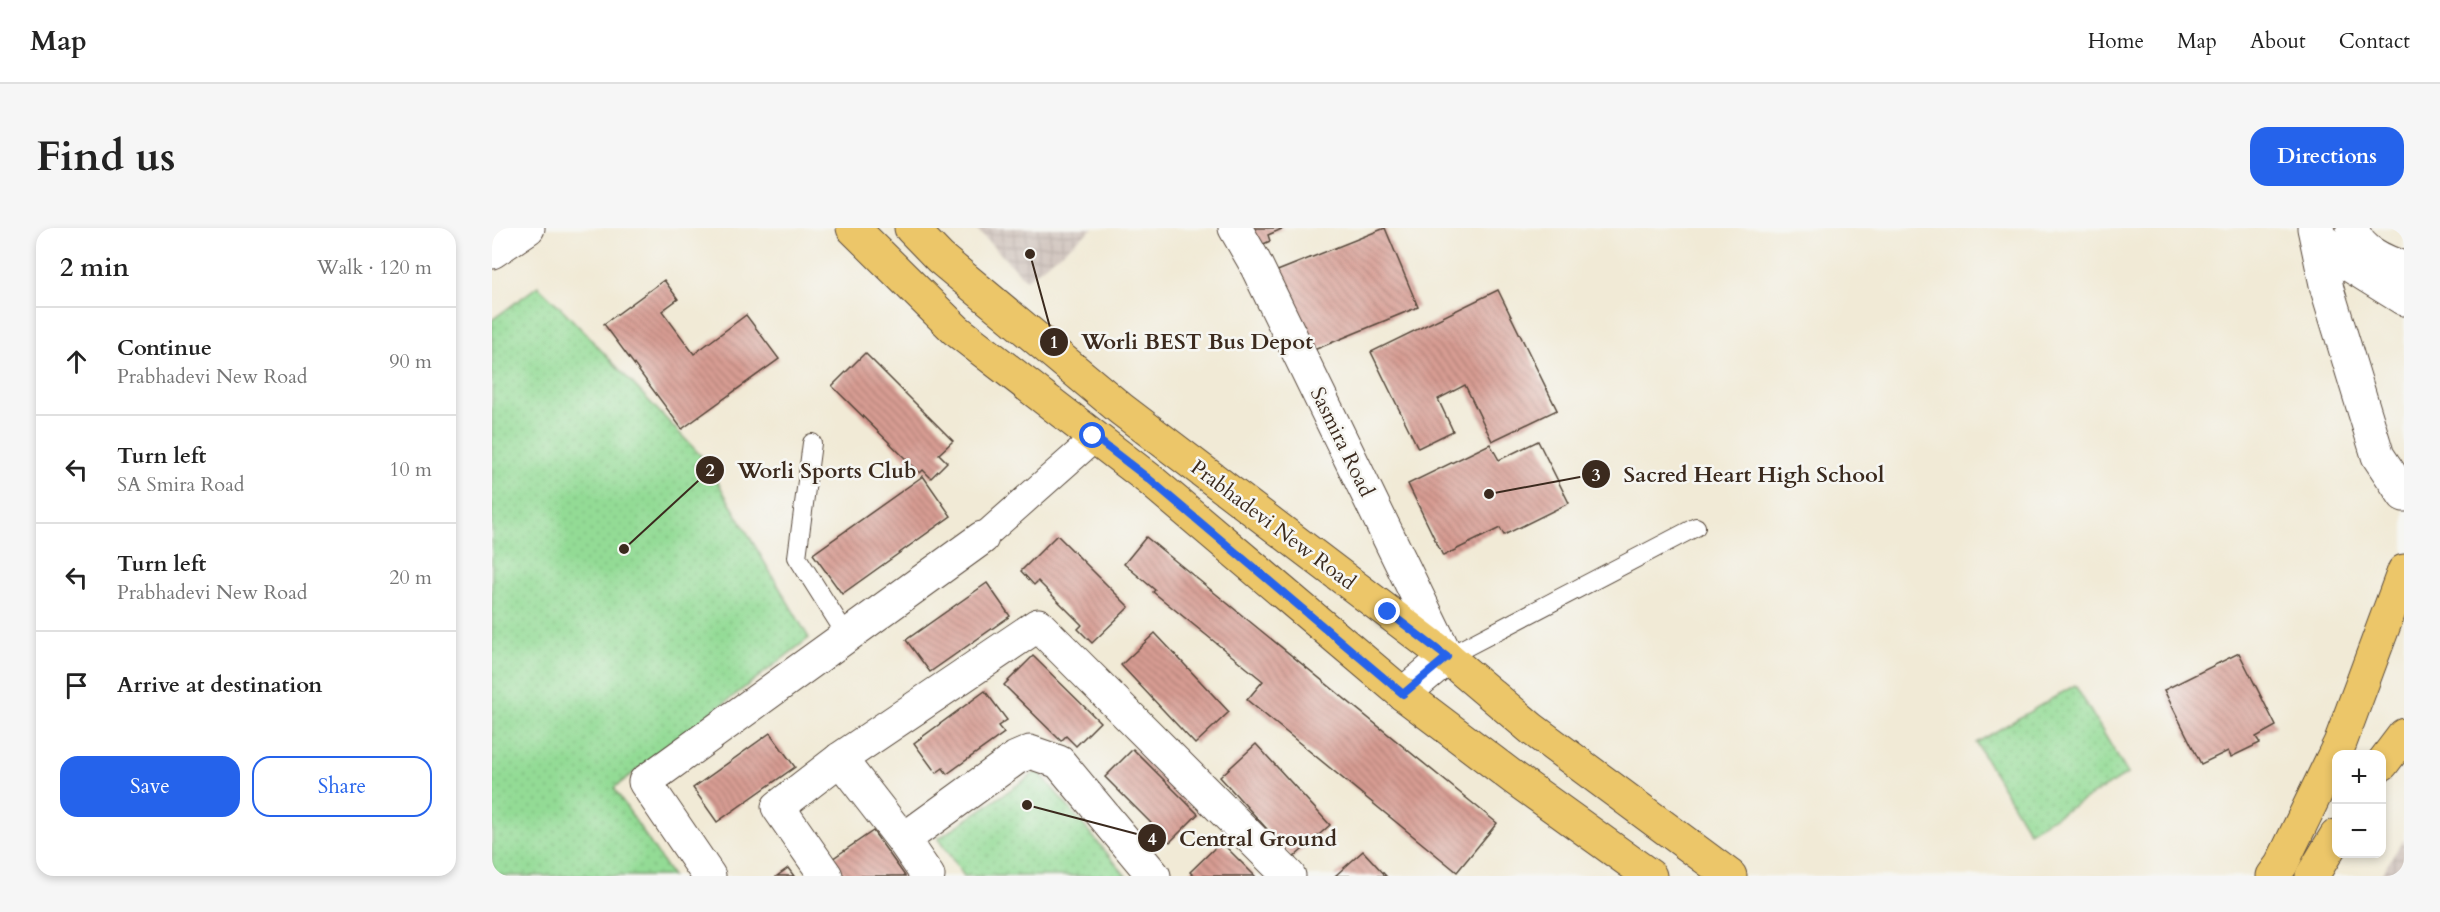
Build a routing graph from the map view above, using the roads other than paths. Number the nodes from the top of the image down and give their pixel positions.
1 (528, 228) edge
2 (853, 228) edge
3 (911, 228) edge
4 (1235, 228) edge
5 (2353, 228) edge
6 (2315, 229) edge
7 (492, 252) edge
8 (2404, 268) edge
9 (2404, 299) edge
10 (1095, 438) junction
11 (812, 443) dead end
12 (2404, 495) edge
13 (1696, 527) dead end
14 (982, 538) joint
15 (2404, 571) edge
16 (846, 636) junction
17 (1447, 657) junction
18 (1403, 694) junction
19 (2404, 735) edge
20 (840, 759) junction
21 (2386, 759) edge
22 (903, 840) junction
23 (2332, 844) edge
24 (709, 876) edge
25 (826, 876) edge
26 (928, 876) edge
27 (1155, 876) edge
28 (1289, 876) edge
29 (1650, 876) edge
30 (1730, 876) edge
31 (2273, 876) edge
32 (2312, 876) edge

1 - 7 street
2 - 10 main road, Prabhadevi New Road
3 - 17 main road, Prabhadevi New Road
4 - 17 street, Sasmira Road
5 - 8 street
6 - 9 street
6 - 12 street
10 - 14 street
10 - 18 main road, Prabhadevi New Road
11 - 16 lane
13 - 17 lane
14 - 16 street
15 - 31 main road
16 - 24 street
17 - 18 street
17 - 30 main road, Prabhadevi New Road
18 - 29 main road, Prabhadevi New Road
19 - 21 main road
20 - 22 street
20 - 25 street
20 - 28 street
22 - 26 street
22 - 27 street
23 - 32 main road

